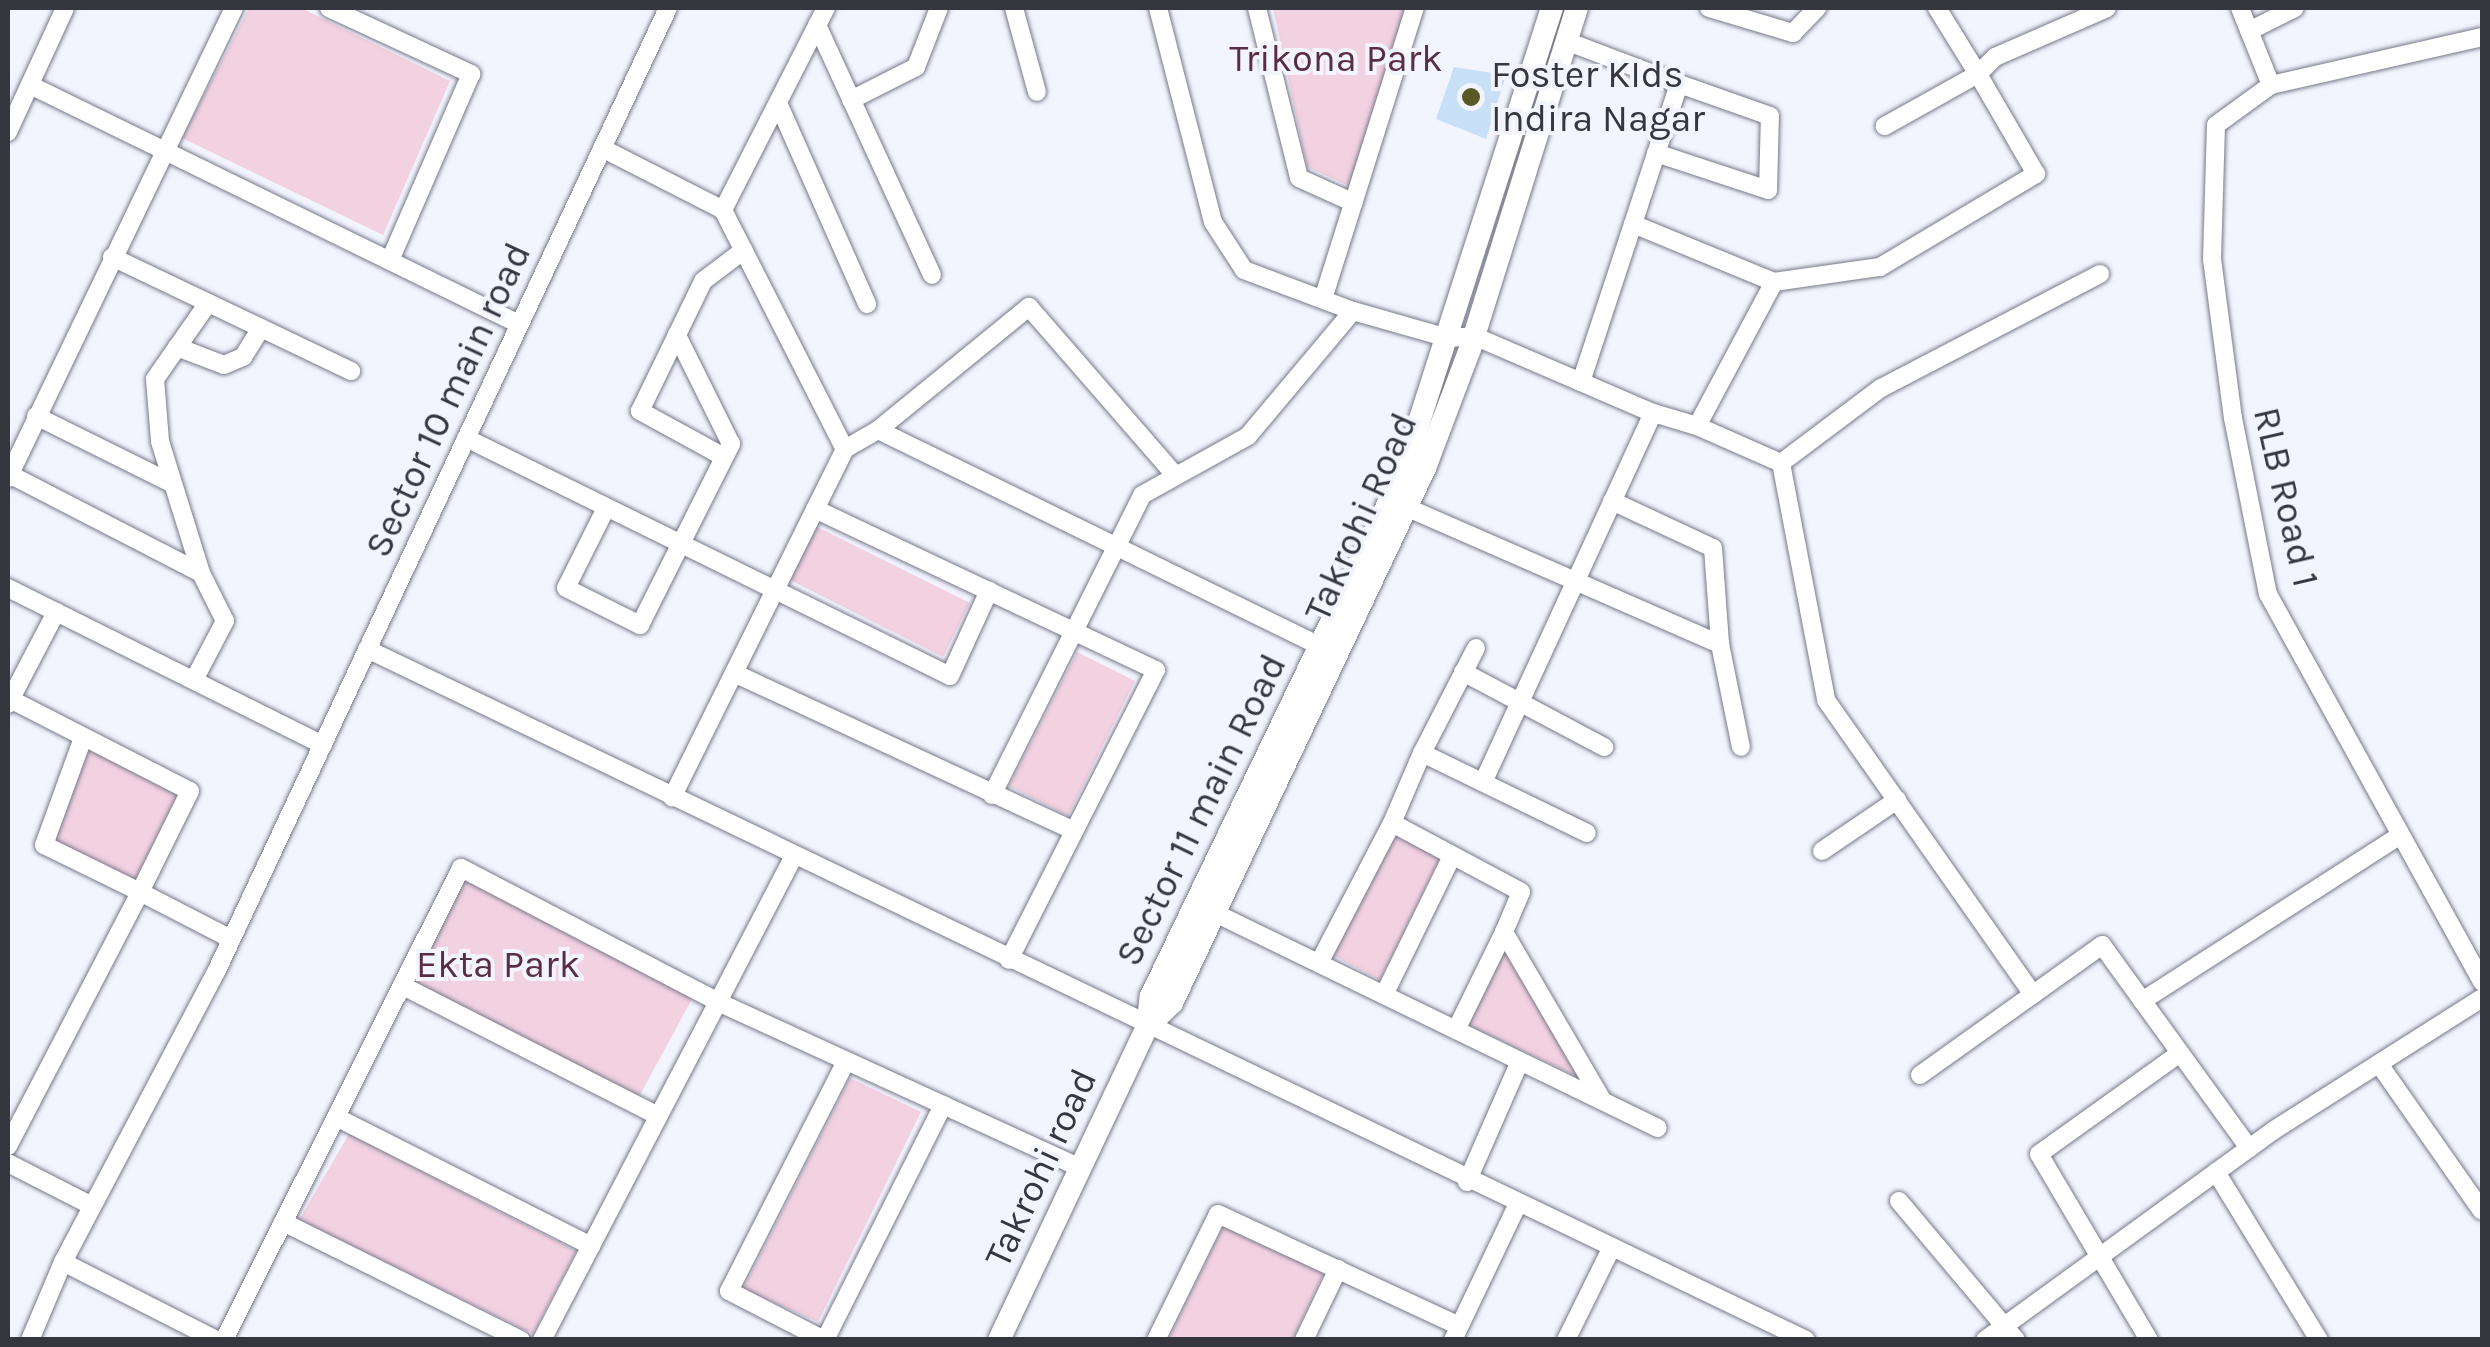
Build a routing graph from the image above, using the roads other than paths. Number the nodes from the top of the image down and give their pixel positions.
1 (64, 8) edge
2 (234, 8) edge
3 (329, 8) edge
4 (668, 8) edge
5 (826, 8) edge
6 (939, 8) edge
7 (1014, 8) edge
8 (1158, 8) edge
9 (1258, 8) edge
10 (1416, 8) edge
11 (1552, 8) edge
12 (1576, 8) edge
13 (1709, 8) edge
14 (1816, 8) edge
15 (1937, 8) edge
16 (2107, 8) edge
17 (2240, 8) edge
18 (2295, 8) edge
19 (817, 25) junction
20 (2249, 31) junction
21 (2482, 37) edge
22 (1566, 41) junction
23 (1978, 74) junction
24 (1678, 84) junction
25 (30, 85) junction
26 (2270, 85) junction
27 (1038, 92) dead end
28 (851, 100) junction
29 (778, 103) junction
30 (1885, 126) dead end
31 (8, 132) edge
32 (165, 146) junction
33 (602, 148) junction
34 (1656, 153) junction
35 (1354, 203) junction
36 (723, 210) junction
37 (1633, 224) junction
38 (744, 250) junction
39 (112, 257) junction
40 (390, 260) junction
41 (2100, 274) dead end
42 (932, 275) dead end
43 (1774, 282) junction
44 (1324, 299) junction
45 (208, 303) junction
46 (868, 304) dead end
47 (1354, 311) junction
48 (520, 324) junction
49 (261, 328) junction
50 (677, 335) junction
51 (1474, 336) junction
52 (1448, 338) junction
53 (177, 347) junction
54 (352, 371) dead end
55 (1580, 382) junction
56 (1652, 413) junction
57 (36, 416) junction
58 (1697, 426) junction
59 (878, 430) junction
60 (466, 438) junction
61 (845, 449) junction
62 (724, 457) junction
63 (1781, 464) junction
64 (8, 476) edge
65 (1176, 476) junction
66 (173, 484) junction
67 (1612, 501) junction
68 (1406, 507) junction
69 (606, 508) junction
70 (815, 509) junction
71 (680, 545) junction
72 (1113, 545) junction
73 (201, 573) junction
74 (1575, 580) junction
75 (8, 588) edge
76 (990, 591) junction
77 (774, 592) junction
78 (56, 612) junction
79 (1072, 630) junction
80 (1720, 644) junction
81 (1476, 648) dead end
82 (367, 650) junction
83 (1328, 650) junction
84 (1463, 672) junction
85 (734, 673) junction
86 (194, 680) junction
87 (1520, 701) junction
88 (9, 702) edge
89 (82, 738) junction
90 (323, 745) junction
91 (1604, 746) dead end
92 (1742, 747) dead end
93 (1422, 752) junction
94 (1483, 782) junction
95 (992, 795) junction
96 (672, 797) junction
97 (1896, 800) junction
98 (1392, 823) junction
99 (1074, 831) junction
100 (1587, 833) dead end
101 (2398, 836) junction
102 (1822, 851) dead end
103 (794, 856) junction
104 (1452, 856) junction
105 (140, 892) junction
106 (1215, 912) junction
107 (1504, 932) junction
108 (232, 940) junction
109 (1009, 960) junction
110 (1319, 963) junction
111 (2482, 982) edge
112 (402, 986) junction
113 (1384, 994) junction
114 (2033, 994) junction
115 (2482, 998) edge
116 (2142, 1001) junction
117 (718, 1002) junction
118 (1147, 1027) junction
119 (1456, 1030) junction
120 (2180, 1053) junction
121 (846, 1061) junction
122 (1520, 1061) junction
123 (2379, 1064) junction
124 (1920, 1074) dead end
125 (1602, 1100) junction
126 (943, 1105) junction
127 (658, 1116) junction
128 (336, 1117) junction
129 (1658, 1128) dead end
130 (8, 1146) edge
131 (2249, 1148) junction
132 (8, 1163) edge
133 (1080, 1168) junction
134 (2216, 1172) junction
135 (1467, 1182) junction
136 (1899, 1201) dead end
137 (92, 1206) junction
138 (1517, 1206) junction
139 (2482, 1211) edge
140 (283, 1222) junction
141 (591, 1246) junction
142 (1611, 1249) junction
143 (2100, 1256) junction
144 (63, 1262) junction
145 (1338, 1269) junction
146 (1456, 1332) edge
147 (2011, 1332) edge
148 (1800, 1338) edge
149 (30, 1340) edge
150 (216, 1340) edge
151 (224, 1340) edge
152 (521, 1340) edge
153 (542, 1340) edge
154 (824, 1340) edge
155 (999, 1340) edge
156 (1156, 1340) edge
157 (1304, 1340) edge
158 (1566, 1340) edge
159 (1985, 1340) edge
160 (2149, 1340) edge
161 (2319, 1340) edge

1 - 25 street
2 - 32 street
3 - 40 street
4 - 33 street, Sector 10 main road
5 - 19 street
6 - 28 street
7 - 27 street
8 - 44 street
9 - 35 street
10 - 35 street
11 - 52 street, Sector 11 main Road
12 - 22 street, Takrohi Road
13 - 14 street
15 - 23 street
16 - 23 street
17 - 20 street
18 - 20 street
19 - 28 street
19 - 29 street
20 - 26 street
21 - 26 street
22 - 24 street
22 - 51 street, Takrohi Road
23 - 30 street
23 - 43 street
24 - 34 street
24 - 34 street
25 - 31 street
25 - 32 street
26 - 101 street, RLB Road 1
28 - 42 street
29 - 36 street
29 - 46 street
32 - 39 street
32 - 40 street
33 - 36 street
33 - 48 street, Sector 10 main road
34 - 37 street
35 - 44 street
36 - 38 street
37 - 43 street
37 - 55 street
38 - 50 street
38 - 61 street
39 - 45 street
39 - 57 street
40 - 48 street
41 - 63 street
43 - 58 street
44 - 47 street
45 - 49 street
45 - 53 street
47 - 52 street
47 - 65 street
48 - 60 street, Sector 10 main road
49 - 53 street
49 - 54 street
50 - 62 street
50 - 62 street
51 - 52 street
51 - 55 street
51 - 68 street, Takrohi Road
52 - 83 street, Sector 11 main Road
53 - 66 street
55 - 56 street
56 - 58 street
56 - 67 street
57 - 64 street
57 - 66 street
58 - 63 street
59 - 61 street
59 - 65 street
59 - 72 street
60 - 69 street
60 - 82 street, Sector 10 main road
61 - 70 street
62 - 71 street
63 - 97 street
64 - 73 street
65 - 72 street
66 - 73 street
67 - 74 street
67 - 80 street
68 - 74 street
68 - 83 street, Takrohi Road
69 - 71 street
69 - 71 street
70 - 76 street
70 - 77 street
71 - 77 street
72 - 79 street
72 - 83 street
73 - 86 street
74 - 80 street
74 - 87 street
75 - 78 street
76 - 77 street
76 - 79 street
77 - 85 street
78 - 86 street
78 - 88 street
79 - 95 street
79 - 99 street
80 - 92 street
81 - 84 street
82 - 90 street, Sector 10 main road
82 - 96 street
83 - 106 street, Takrohi Road
83 - 118 street, Sector 11 main Road
84 - 87 street
84 - 93 street
85 - 95 street
85 - 96 street
86 - 90 street
87 - 91 street
87 - 94 street
88 - 89 street
89 - 105 street
89 - 105 street
90 - 108 street, Sector 10 main road
93 - 94 street
93 - 98 street
94 - 100 street
95 - 99 street
96 - 103 street
97 - 102 street
97 - 114 street
98 - 104 street
98 - 110 street
99 - 109 street
101 - 111 street, RLB Road 1
101 - 116 street
103 - 109 street
103 - 117 street
104 - 107 street
104 - 113 street
105 - 108 street
105 - 130 street
106 - 110 street
106 - 118 street, Takrohi Road
107 - 119 street
107 - 125 street
108 - 137 street, Sector 10 main road
109 - 118 street
110 - 113 street
112 - 117 street
112 - 127 street
112 - 128 street
113 - 119 street
114 - 116 street
114 - 124 street
115 - 123 street
116 - 120 street
117 - 121 street
117 - 127 street
118 - 133 street, Takrohi road
118 - 135 street
119 - 122 street
120 - 131 street
120 - 143 street
121 - 126 street
121 - 154 street
122 - 125 street
122 - 135 street
123 - 131 street
123 - 139 street
125 - 129 street
126 - 133 street
126 - 154 street
127 - 141 street
128 - 140 street
128 - 141 street
131 - 134 street
132 - 137 street
133 - 155 street, Takrohi road
134 - 143 street
134 - 161 street
135 - 138 street
136 - 147 street
137 - 144 street, Sector 10 main road
138 - 142 street
138 - 146 street
140 - 151 street
140 - 152 street
141 - 153 street
142 - 148 street
142 - 158 street
143 - 147 street
143 - 160 street
144 - 149 street, Sector 10 main road
144 - 150 street
145 - 146 street
145 - 156 street
145 - 157 street
147 - 159 street

